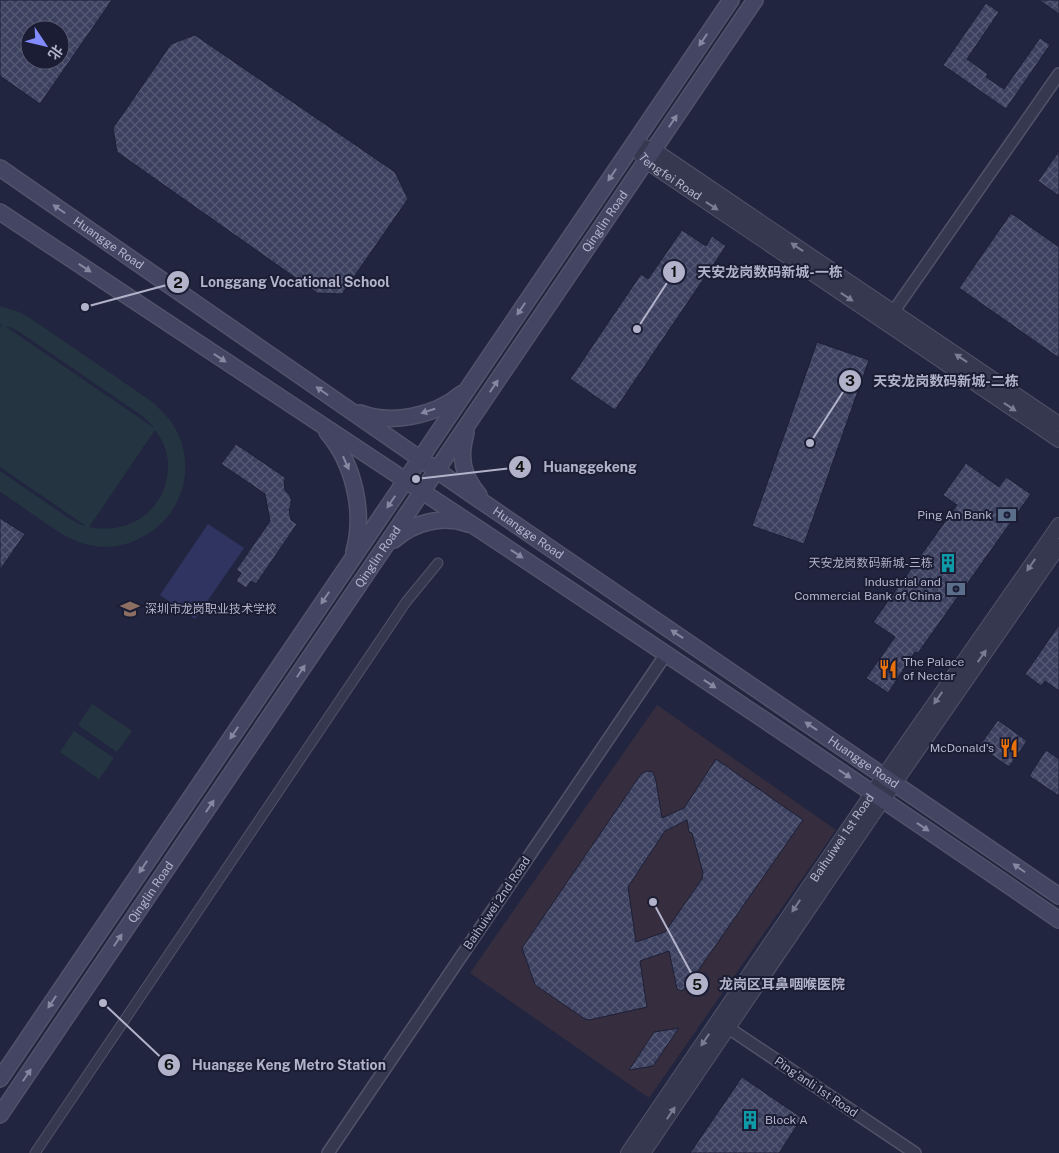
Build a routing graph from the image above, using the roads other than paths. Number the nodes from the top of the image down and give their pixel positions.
1 (731, 0) edge
2 (755, 0) edge
3 (1059, 74) edge
4 (633, 144) junction
5 (650, 156) junction
6 (0, 168) edge
7 (0, 212) edge
8 (889, 317) junction
9 (469, 386) junction
10 (348, 409) junction
11 (474, 416) junction
12 (319, 423) junction
13 (1059, 424) edge
14 (1059, 440) edge
15 (420, 459) junction
16 (437, 470) junction
17 (406, 480) junction
18 (423, 491) junction
19 (490, 507) junction
20 (1059, 525) edge
21 (477, 527) junction
22 (1059, 546) edge
23 (383, 550) junction
24 (353, 558) junction
25 (438, 563) dead end
26 (297, 641) junction
27 (314, 652) junction
28 (666, 654) junction
29 (890, 779) junction
30 (878, 796) junction
31 (1059, 896) edge
32 (1059, 920) edge
33 (723, 1024) junction
34 (0, 1079) edge
35 (0, 1115) edge
36 (35, 1153) edge
37 (328, 1153) edge
38 (628, 1153) edge
39 (643, 1153) edge
40 (915, 1153) edge

1 -> 4 main road, Qinglin Road
5 -> 2 main road, Qinglin Road
3 - 8 street
4 - 5 street, Tengfei Road
4 -> 9 main road, Qinglin Road
5 - 8 street, Tengfei Road
11 -> 5 main road, Qinglin Road
10 -> 6 main road, Huangge Road
7 -> 12 main road, Huangge Road
13 -> 8 street, Tengfei Road
8 -> 14 street, Tengfei Road
9 -> 10 main road
9 - 15 main road, Qinglin Road
10 - 15 main road, Huangge Road
11 - 16 main road, Qinglin Road
11 - 19 main road
12 - 17 main road, Huangge Road
12 -> 24 main road
15 - 16 main road, Huangge Road
15 - 17 main road, Qinglin Road
16 - 18 main road, Qinglin Road
16 - 19 main road, Huangge Road
17 - 18 main road, Huangge Road
17 -> 24 main road, Qinglin Road
18 - 21 main road, Huangge Road
18 - 23 main road, Qinglin Road
29 -> 19 main road, Huangge Road
20 -> 29 street, Baihuiwei 1st Road
21 - 23 main road
21 -> 28 main road, Huangge Road
29 -> 22 street, Baihuiwei 1st Road
23 - 27 main road, Qinglin Road
24 -> 26 main road, Qinglin Road
25 - 36 street
26 - 27 main road
26 -> 34 main road, Qinglin Road
35 -> 27 main road, Qinglin Road
28 -> 30 main road, Huangge Road
28 - 37 street, Baihuiwei 2nd Road
29 - 30 street, Baihuiwei 1st Road
31 -> 29 main road, Huangge Road
30 -> 32 main road, Huangge Road
30 - 33 street, Baihuiwei 1st Road
33 -> 38 street, Baihuiwei 1st Road
39 -> 33 street, Baihuiwei 1st Road
33 - 40 street, Ping'anli 1st Road

